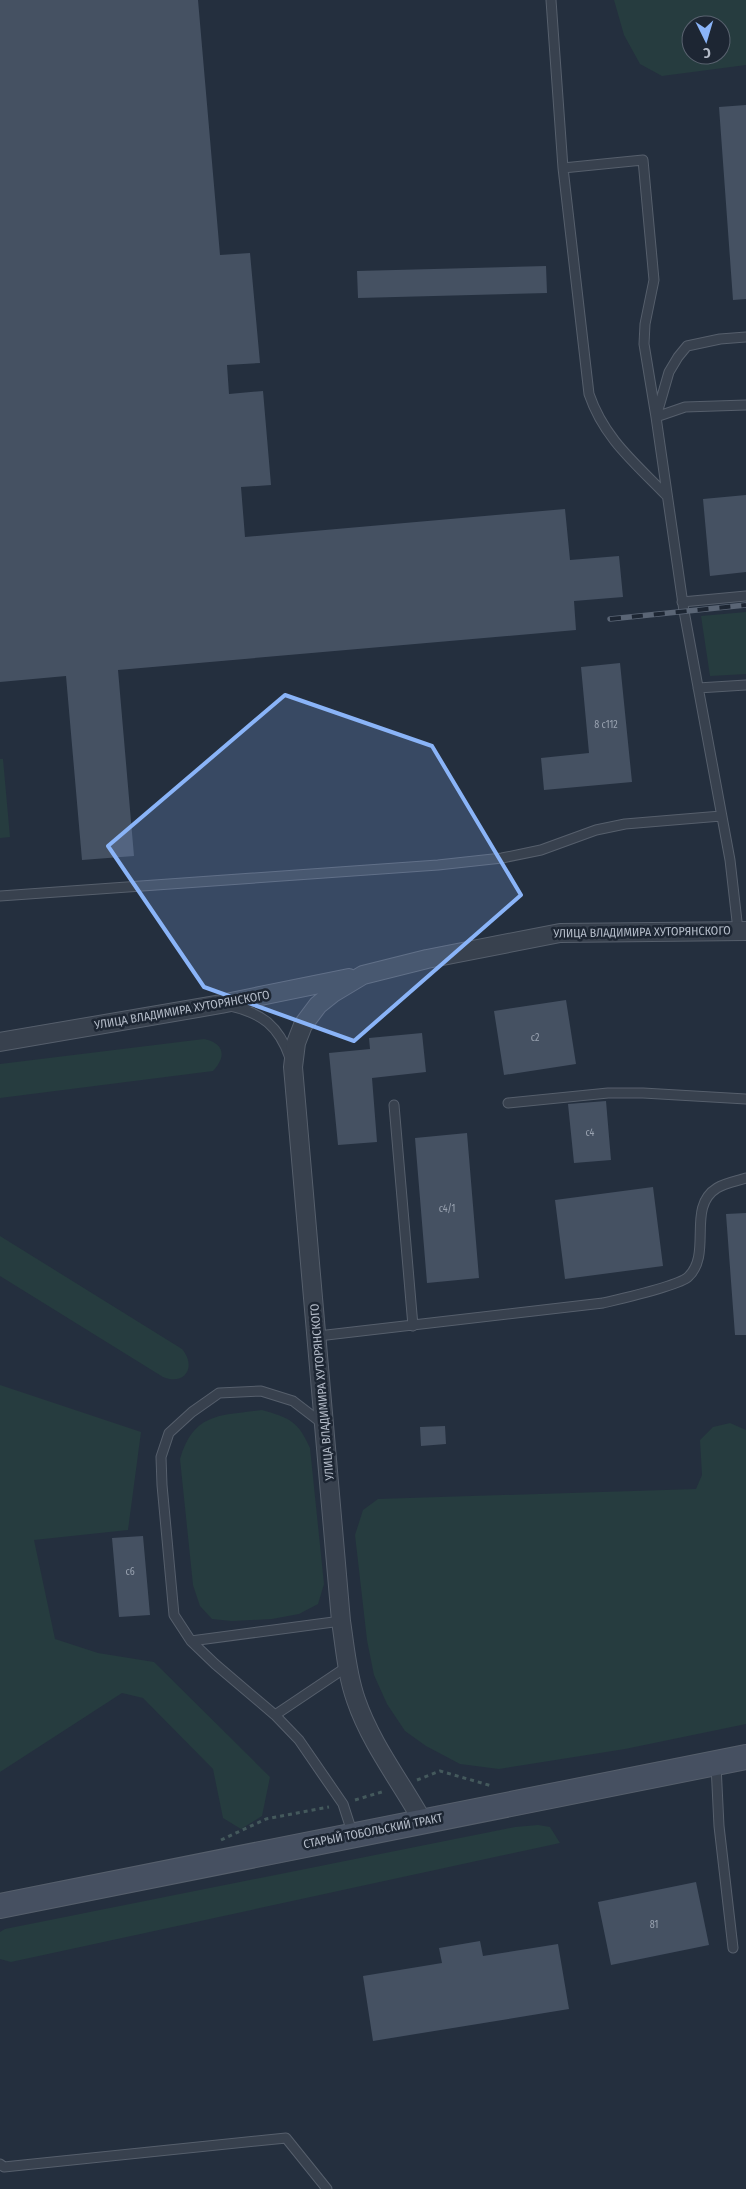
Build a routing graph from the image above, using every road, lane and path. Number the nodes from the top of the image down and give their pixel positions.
1 (551, 0) edge
2 (563, 168) junction
3 (746, 336) edge
4 (746, 405) edge
5 (656, 417) junction
6 (667, 495) junction
7 (746, 596) edge
8 (682, 602) junction
9 (746, 685) edge
10 (698, 688) junction
11 (721, 816) junction
12 (0, 896) edge
13 (742, 930) edge
14 (363, 975) junction
15 (221, 1004) junction
16 (0, 1042) edge
17 (293, 1067) junction
18 (746, 1099) edge
19 (508, 1103) dead end
20 (394, 1105) dead end
21 (746, 1178) edge
22 (413, 1326) junction
23 (318, 1336) junction
24 (325, 1426) junction
25 (341, 1621) junction
26 (191, 1641) junction
27 (348, 1666) junction
28 (275, 1716) junction
29 (746, 1757) edge
30 (716, 1762) junction
31 (402, 1785) junction
32 (499, 1789) dead end
33 (343, 1804) junction
34 (423, 1822) junction
35 (353, 1835) junction
36 (215, 1842) dead end
37 (0, 1906) edge
38 (733, 1948) dead end
39 (0, 2164) edge
40 (327, 2189) edge

1 - 2 lane
2 - 5 lane
2 - 6 lane
3 - 5 lane
4 - 5 lane
5 - 6 lane
6 - 8 lane
7 - 8 lane
8 - 10 lane
9 - 10 lane
10 - 11 lane
11 - 12 lane
11 - 13 lane
13 - 14 street, УЛИЦА ВЛАДИМИРА ХУТОРЯНСКОГО
14 - 15 street, УЛИЦА ВЛАДИМИРА ХУТОРЯНСКОГО
14 - 17 street, УЛИЦА ВЛАДИМИРА ХУТОРЯНСКОГО
15 - 16 street, УЛИЦА ВЛАДИМИРА ХУТОРЯНСКОГО
15 - 17 lane
17 - 23 street, УЛИЦА ВЛАДИМИРА ХУТОРЯНСКОГО
18 - 19 lane
20 - 22 lane
21 - 22 lane
22 - 23 lane
23 - 24 street, УЛИЦА ВЛАДИМИРА ХУТОРЯНСКОГО
24 - 25 street, УЛИЦА ВЛАДИМИРА ХУТОРЯНСКОГО
24 - 26 lane
25 - 26 lane
25 - 27 street, УЛИЦА ВЛАДИМИРА ХУТОРЯНСКОГО
26 - 28 lane
27 - 28 lane
27 - 31 street, УЛИЦА ВЛАДИМИРА ХУТОРЯНСКОГО
28 - 33 lane
29 - 30 street, СТАРЫЙ ТОБОЛЬСКИЙ ТРАКТ
30 - 34 street, СТАРЫЙ ТОБОЛЬСКИЙ ТРАКТ
30 - 38 lane
31 - 32 path
31 - 33 path
31 - 34 street, УЛИЦА ВЛАДИМИРА ХУТОРЯНСКОГО
33 - 35 lane
33 - 36 path
34 - 35 street, СТАРЫЙ ТОБОЛЬСКИЙ ТРАКТ
35 - 37 street, СТАРЫЙ ТОБОЛЬСКИЙ ТРАКТ
39 - 40 lane

